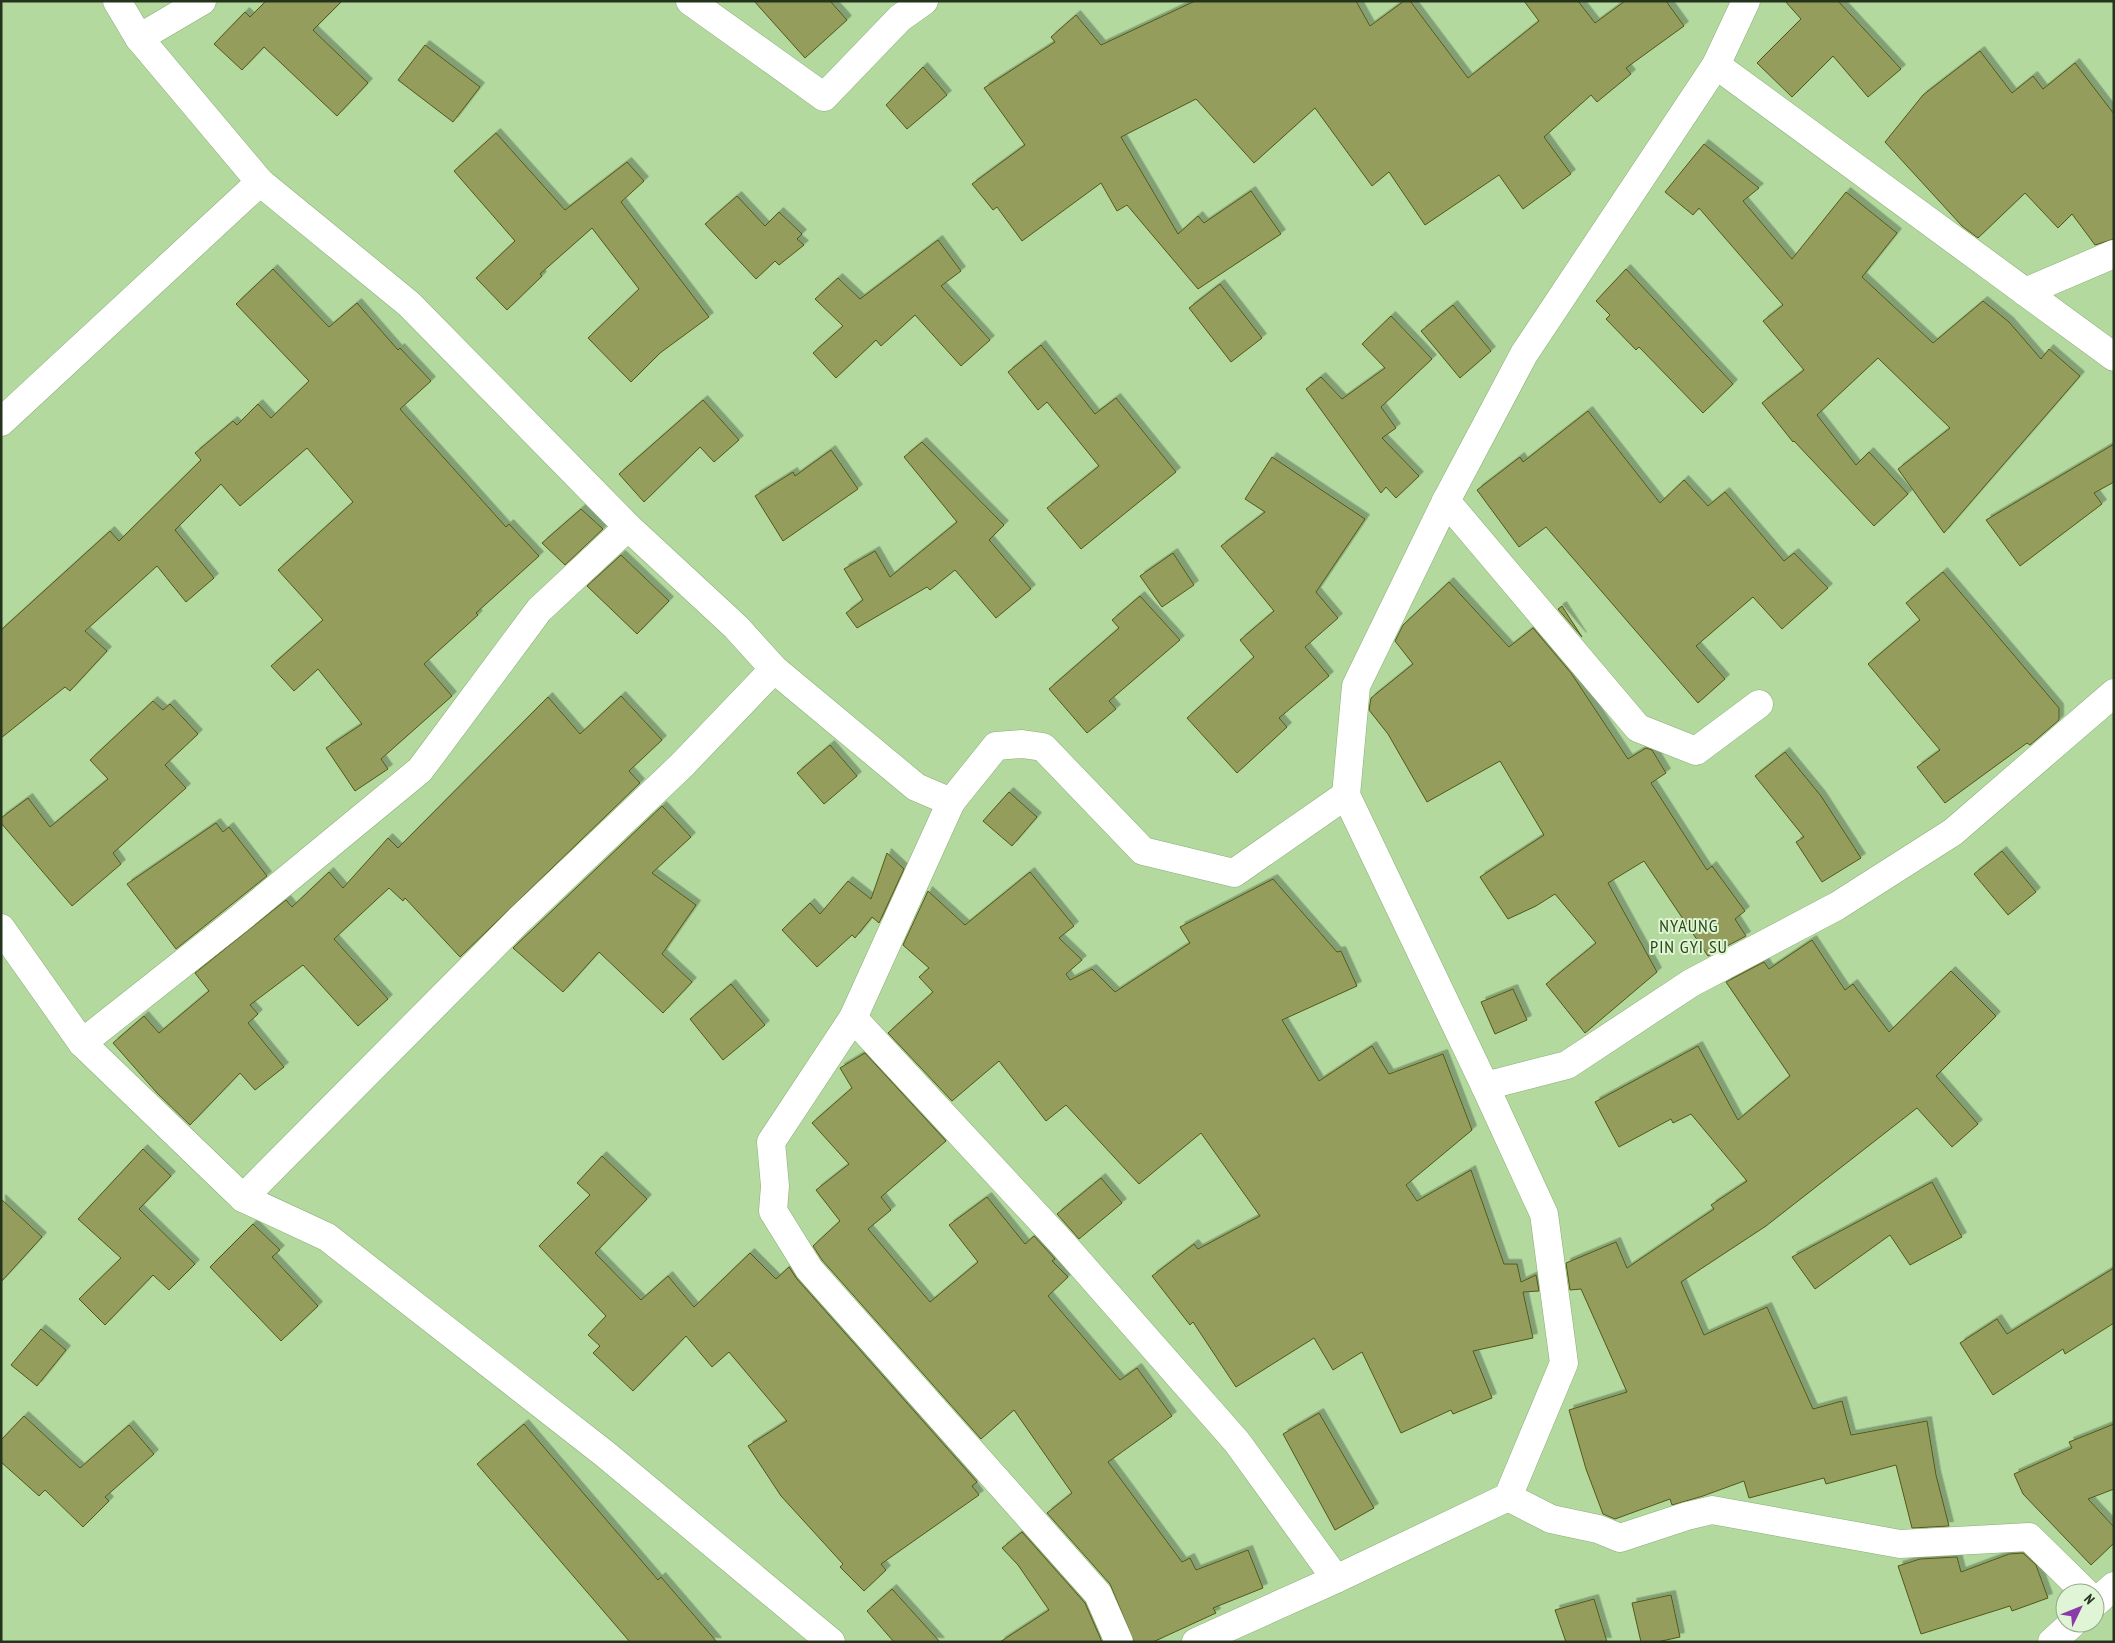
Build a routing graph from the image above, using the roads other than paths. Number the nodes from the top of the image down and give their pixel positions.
1 (117, 1) edge
2 (202, 1) edge
3 (690, 1) edge
4 (924, 1) edge
5 (1746, 1) edge
6 (139, 38) junction
7 (1716, 64) junction
8 (260, 182) junction
9 (2114, 254) edge
10 (2025, 292) junction
11 (2114, 357) edge
12 (1, 422) edge
13 (1446, 501) junction
14 (628, 527) junction
15 (774, 669) junction
16 (2114, 693) edge
17 (1759, 704) dead end
18 (1346, 795) junction
19 (952, 802) junction
20 (1, 928) edge
21 (853, 1018) junction
22 (82, 1043) junction
23 (1485, 1086) junction
24 (243, 1198) junction
25 (1508, 1497) junction
26 (1336, 1579) junction
27 (2081, 1583) edge
28 (2062, 1633) edge
29 (832, 1642) edge
30 (1119, 1642) edge
31 (1196, 1642) edge
32 (2052, 1642) edge

1 - 6 street
2 - 6 street
3 - 4 street
5 - 7 street
6 - 8 street
7 - 10 street
7 - 13 street
8 - 12 street
8 - 14 street
9 - 10 street
10 - 11 street
13 - 17 street
13 - 18 street
14 - 15 street
14 - 22 street
15 - 19 street
15 - 24 street
16 - 23 street
18 - 19 street
18 - 23 street
19 - 21 street
20 - 22 street
21 - 26 street
21 - 30 street
22 - 24 street
23 - 25 street
24 - 29 street
25 - 26 street
25 - 27 street
26 - 31 street
28 - 32 street

